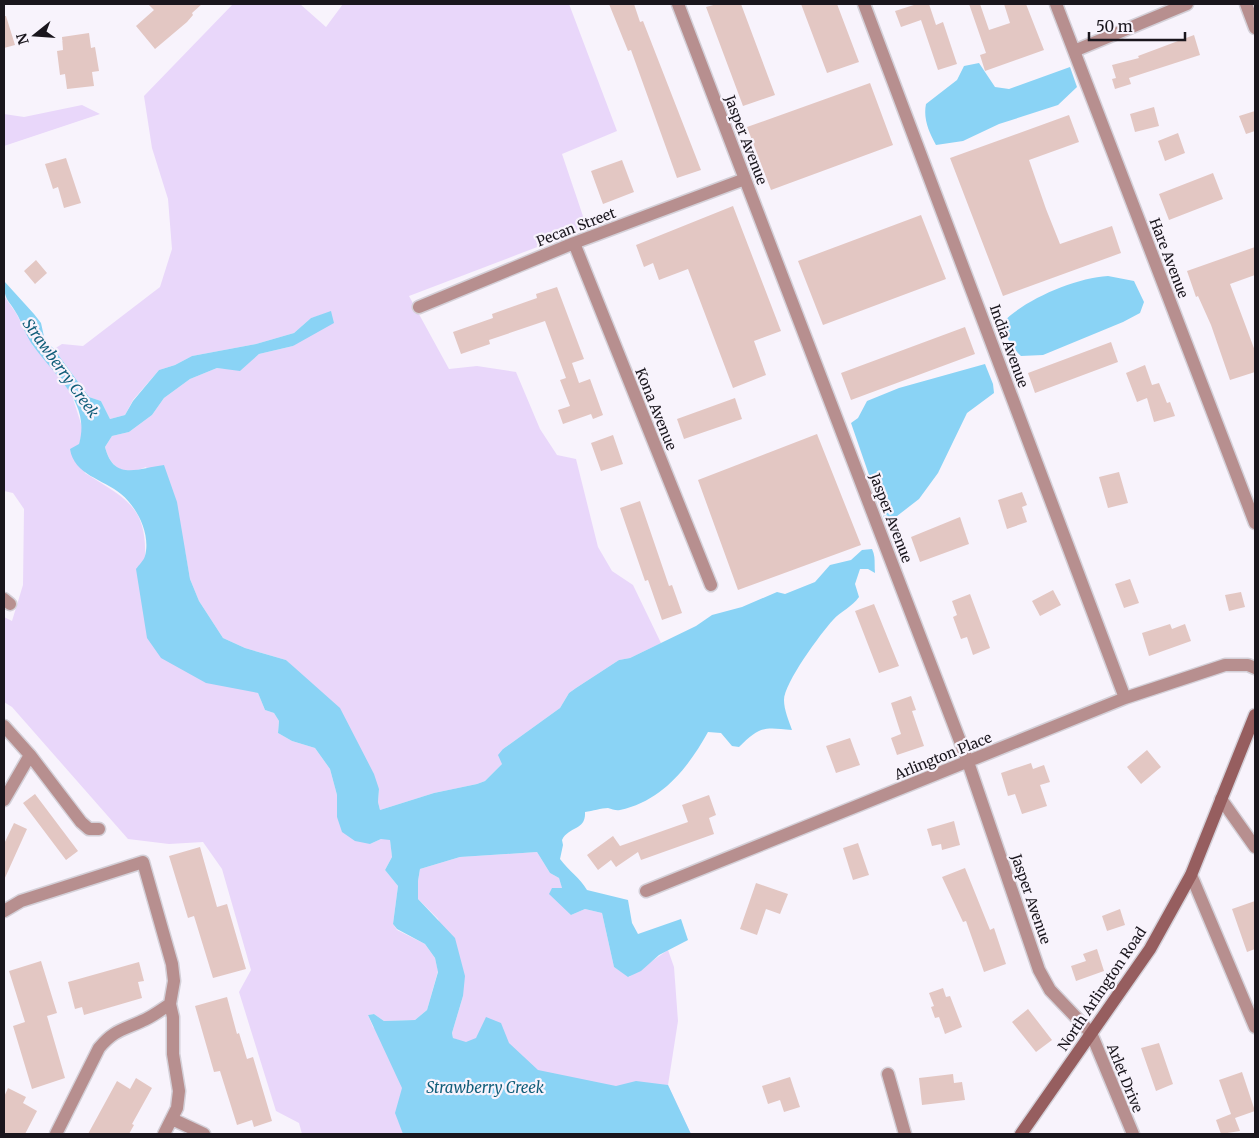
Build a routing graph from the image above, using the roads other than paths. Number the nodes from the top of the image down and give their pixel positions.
1 (678, 4) edge
2 (864, 4) edge
3 (1056, 4) edge
4 (1188, 4) edge
5 (1246, 4) edge
6 (1255, 28) edge
7 (1074, 51) junction
8 (745, 179) junction
9 (574, 243) junction
10 (419, 307) dead end
11 (1255, 523) edge
12 (711, 585) dead end
13 (1255, 668) edge
14 (1125, 698) junction
15 (1255, 715) edge
16 (4, 726) edge
17 (30, 755) junction
18 (968, 762) junction
19 (1221, 799) junction
20 (4, 800) edge
21 (100, 829) dead end
22 (1255, 847) edge
23 (1191, 875) junction
24 (646, 891) dead end
25 (4, 911) edge
26 (170, 1004) junction
27 (1255, 1027) edge
28 (1091, 1033) junction
29 (888, 1074) dead end
30 (172, 1119) junction
31 (56, 1134) edge
32 (164, 1134) edge
33 (204, 1134) edge
34 (905, 1134) edge
35 (1021, 1134) edge
36 (1133, 1134) edge

1 - 8 street, Jasper Avenue
2 - 14 street, India Avenue
3 - 7 street, Hare Avenue
4 - 7 street
5 - 6 street
7 - 11 street, Hare Avenue
8 - 9 street, Pecan Street
8 - 18 street, Jasper Avenue
9 - 10 street, Pecan Street
9 - 12 street, Kona Avenue
13 - 14 street, Arlington Place
14 - 18 street, Arlington Place
15 - 19 main road, North Arlington Road
16 - 17 street
17 - 20 street
17 - 21 street
18 - 24 street, Arlington Place
18 - 28 street, Jasper Avenue
19 - 22 street
19 - 23 main road, North Arlington Road
23 - 27 street
23 - 28 main road, North Arlington Road
25 - 26 street
26 - 30 street
26 - 31 street
28 - 35 main road, North Arlington Road
28 - 36 street, Arlet Drive
29 - 34 street
30 - 32 street
30 - 33 street

